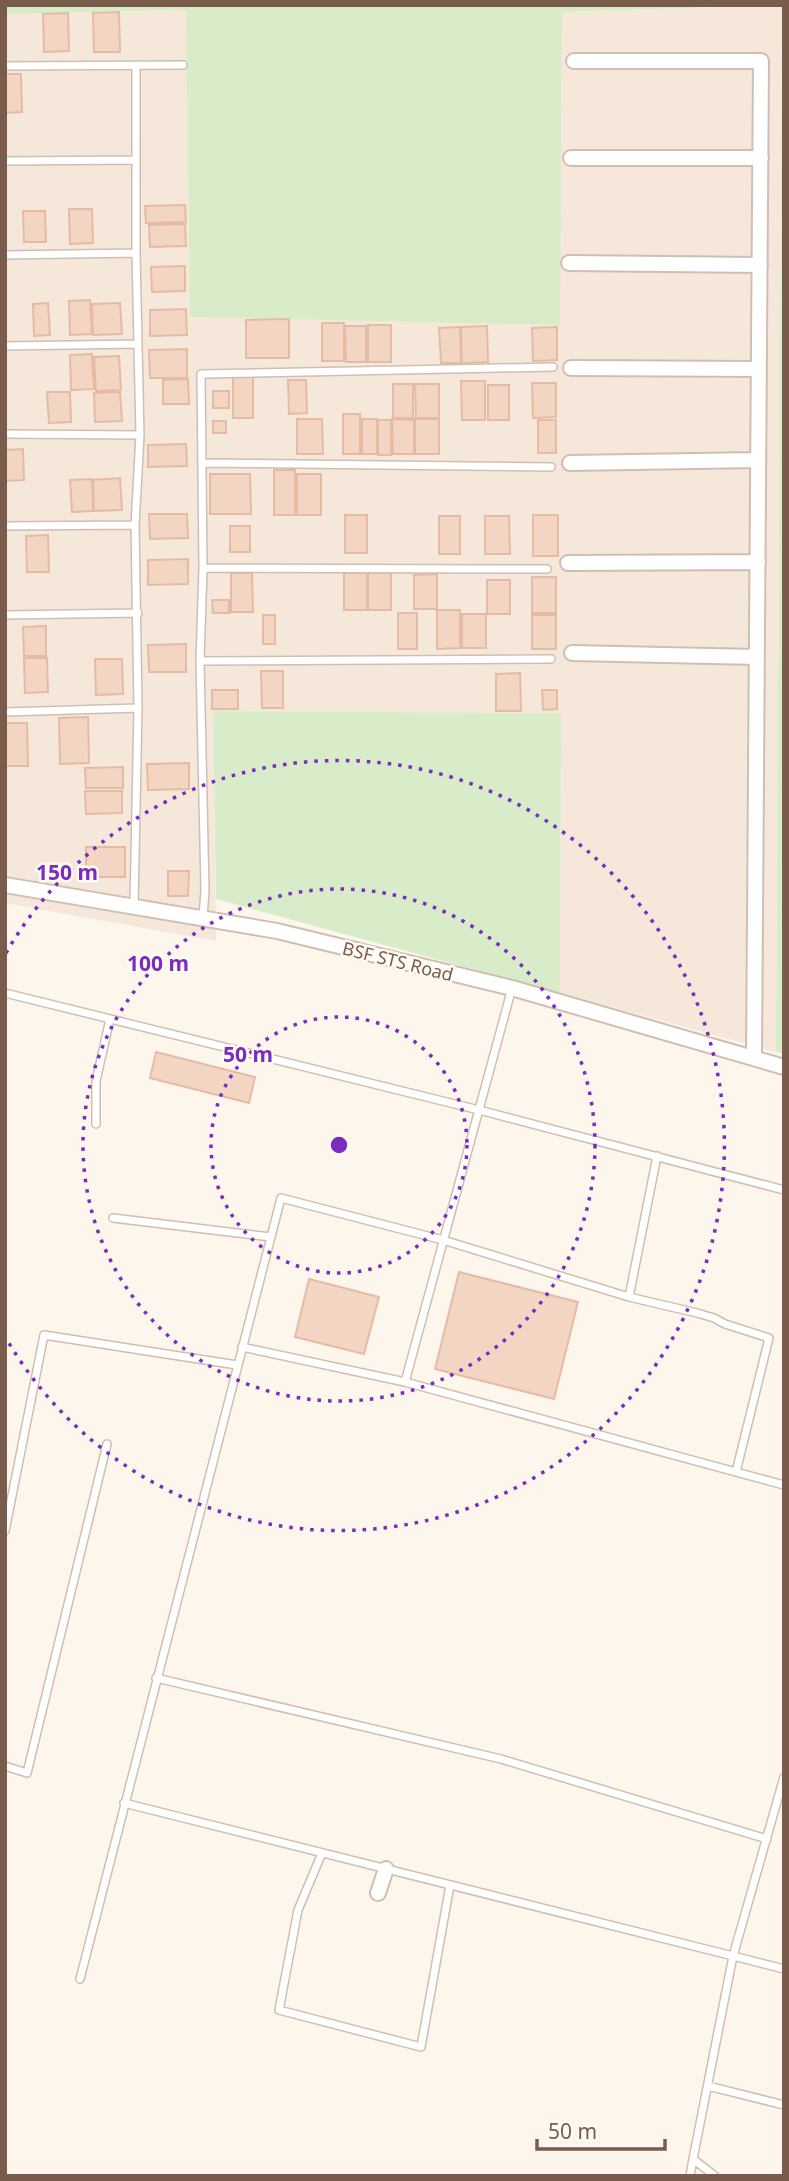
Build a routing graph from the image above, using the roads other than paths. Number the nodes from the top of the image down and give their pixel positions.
1 (574, 61) dead end
2 (136, 65) junction
3 (183, 65) dead end
4 (5, 66) edge
5 (571, 158) dead end
6 (761, 158) junction
7 (136, 160) junction
8 (5, 161) edge
9 (136, 254) junction
10 (5, 255) edge
11 (569, 263) dead end
12 (760, 265) junction
13 (138, 344) junction
14 (5, 346) edge
15 (553, 367) dead end
16 (571, 368) dead end
17 (759, 369) junction
18 (5, 434) edge
19 (140, 435) junction
20 (758, 460) junction
21 (203, 463) junction
22 (570, 463) dead end
23 (551, 467) dead end
24 (135, 525) junction
25 (5, 526) edge
26 (758, 562) junction
27 (568, 563) dead end
28 (203, 568) junction
29 (547, 569) dead end
30 (138, 613) junction
31 (5, 615) edge
32 (572, 653) dead end
33 (757, 657) junction
34 (551, 659) dead end
35 (200, 661) junction
36 (138, 708) junction
37 (5, 712) edge
38 (5, 885) edge
39 (134, 907) junction
40 (203, 918) junction
41 (512, 988) junction
42 (5, 993) edge
43 (110, 1019) junction
44 (754, 1058) junction
45 (784, 1067) edge
46 (479, 1110) junction
47 (96, 1125) dead end
48 (657, 1157) junction
49 (784, 1190) edge
50 (113, 1218) dead end
51 (271, 1237) junction
52 (443, 1240) junction
53 (629, 1297) junction
54 (242, 1347) junction
55 (237, 1365) junction
56 (405, 1381) junction
57 (107, 1444) dead end
58 (736, 1472) junction
59 (784, 1485) edge
60 (5, 1531) edge
61 (156, 1678) junction
62 (5, 1766) edge
63 (784, 1777) edge
64 (124, 1803) junction
65 (766, 1839) junction
66 (322, 1853) junction
67 (386, 1869) junction
68 (450, 1885) junction
69 (378, 1893) dead end
70 (733, 1956) junction
71 (784, 1969) edge
72 (80, 1979) dead end
73 (708, 2086) junction
74 (784, 2105) edge
75 (693, 2159) junction
76 (690, 2176) edge
77 (715, 2176) edge

1 - 6 street
2 - 3 lane
2 - 4 lane
2 - 7 lane
5 - 6 street
6 - 12 street
7 - 8 lane
7 - 9 lane
9 - 10 lane
9 - 13 lane
11 - 12 street
12 - 17 street
13 - 14 lane
13 - 19 lane
15 - 21 lane
16 - 17 street
17 - 20 street
18 - 19 lane
19 - 24 lane
20 - 22 street
20 - 26 street
21 - 23 lane
21 - 28 lane
24 - 25 lane
24 - 30 lane
26 - 27 street
26 - 33 street
28 - 29 lane
28 - 35 lane
30 - 31 lane
30 - 36 lane
32 - 33 street
33 - 44 street
34 - 35 lane
35 - 40 lane
36 - 37 lane
36 - 39 lane
38 - 39 street, BSF STS Road
39 - 40 street, BSF STS Road
40 - 41 street, BSF STS Road
41 - 44 street, BSF STS Road
41 - 46 lane
42 - 43 lane
43 - 46 lane
43 - 47 lane
44 - 45 street, BSF STS Road
46 - 48 lane
46 - 52 lane
48 - 49 lane
48 - 53 lane
50 - 51 lane
51 - 52 lane
51 - 54 lane
52 - 53 lane
52 - 56 lane
53 - 58 lane
54 - 55 lane
54 - 56 lane
55 - 60 lane
55 - 61 lane
56 - 58 lane
57 - 62 lane
58 - 59 lane
61 - 64 lane
61 - 65 lane
63 - 65 lane
64 - 66 lane
64 - 72 lane
65 - 70 lane
66 - 67 lane
66 - 68 lane
67 - 68 lane
67 - 69 street
68 - 70 lane
70 - 71 lane
70 - 73 lane
73 - 74 lane
73 - 75 lane
75 - 76 lane
75 - 77 lane

